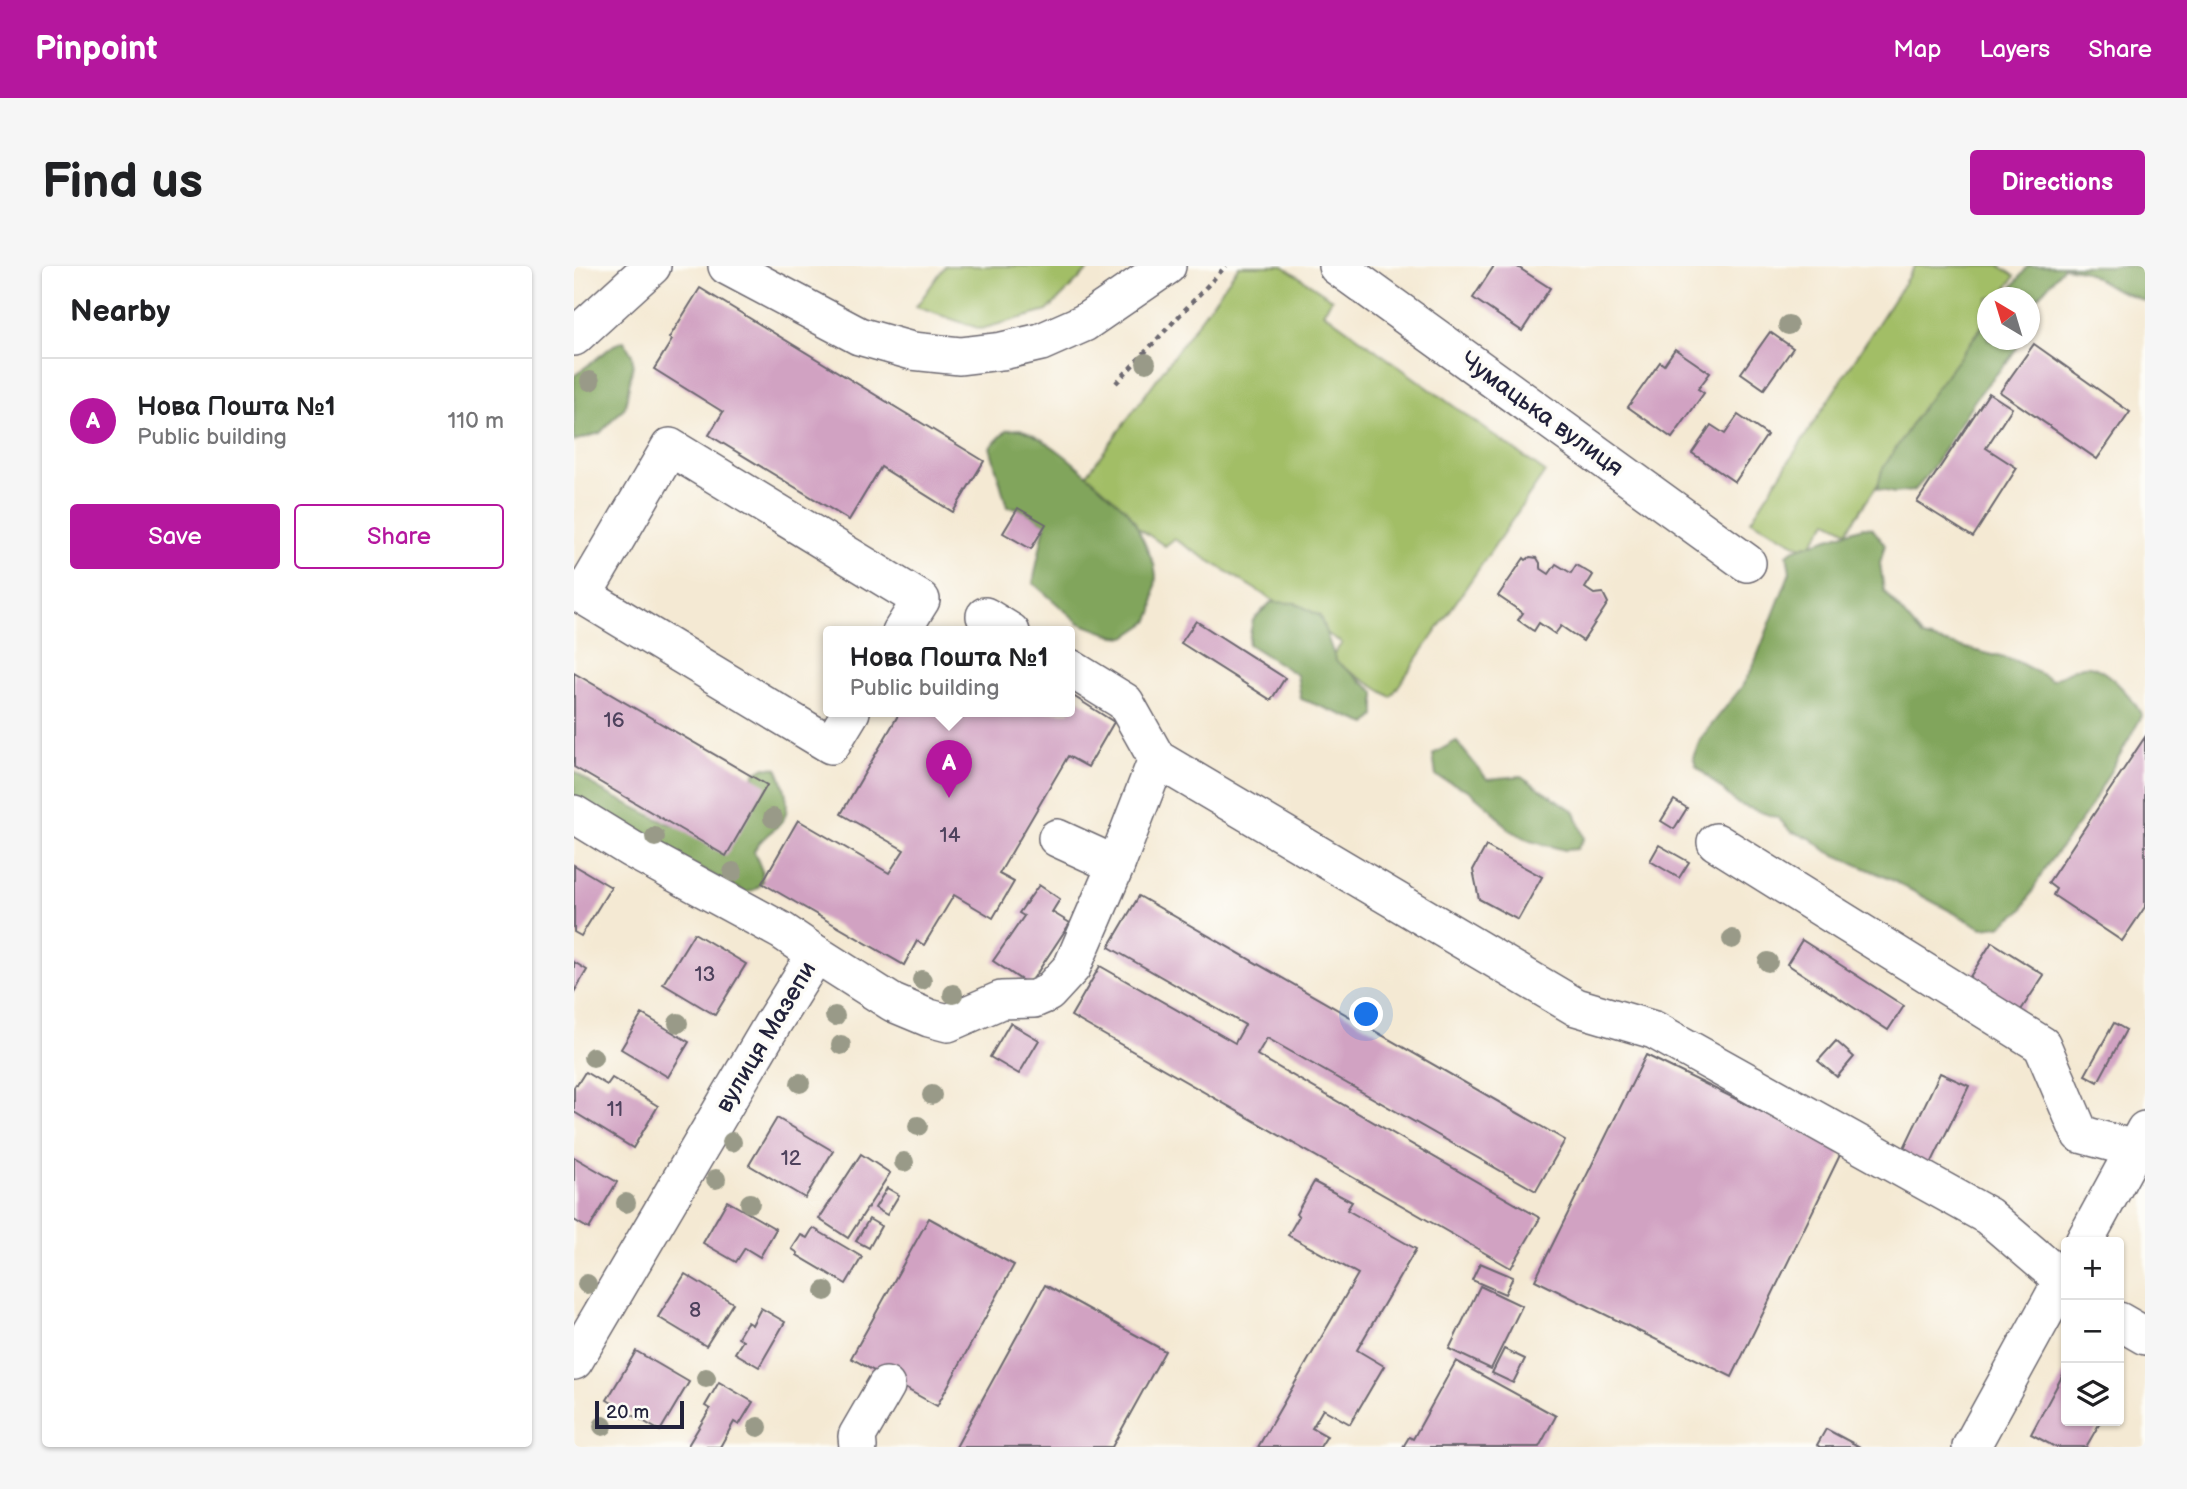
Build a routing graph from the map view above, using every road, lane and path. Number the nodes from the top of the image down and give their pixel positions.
1 (652, 266) edge
2 (727, 266) edge
3 (1167, 266) edge
4 (1226, 266) edge
5 (1337, 266) edge
6 (574, 337) edge
7 (1116, 383) dead end
8 (1747, 563) dead end
9 (578, 592) edge
10 (905, 626) edge
11 (1075, 671) edge
12 (848, 717) edge
13 (1157, 759) junction
14 (574, 814) edge
15 (1057, 838) dead end
16 (1716, 842) dead end
17 (1116, 866) junction
18 (816, 954) junction
19 (2140, 1139) edge
20 (2087, 1237) edge
21 (2061, 1276) edge
22 (2061, 1286) edge
23 (2124, 1324) edge
24 (2145, 1336) edge
25 (574, 1361) edge
26 (886, 1386) dead end
27 (858, 1447) edge
28 (1971, 1447) edge

1 - 6 street
2 - 3 street
4 - 7 path
5 - 8 street, Чумацька вулиця
9 - 10 street
9 - 12 street
11 - 13 street
13 - 17 street
13 - 21 street
14 - 18 street, вулиця Мазепи
15 - 17 street
16 - 19 street
17 - 18 street
18 - 25 street, вулиця Мазепи
19 - 20 street
22 - 28 street
23 - 24 street
26 - 27 street

